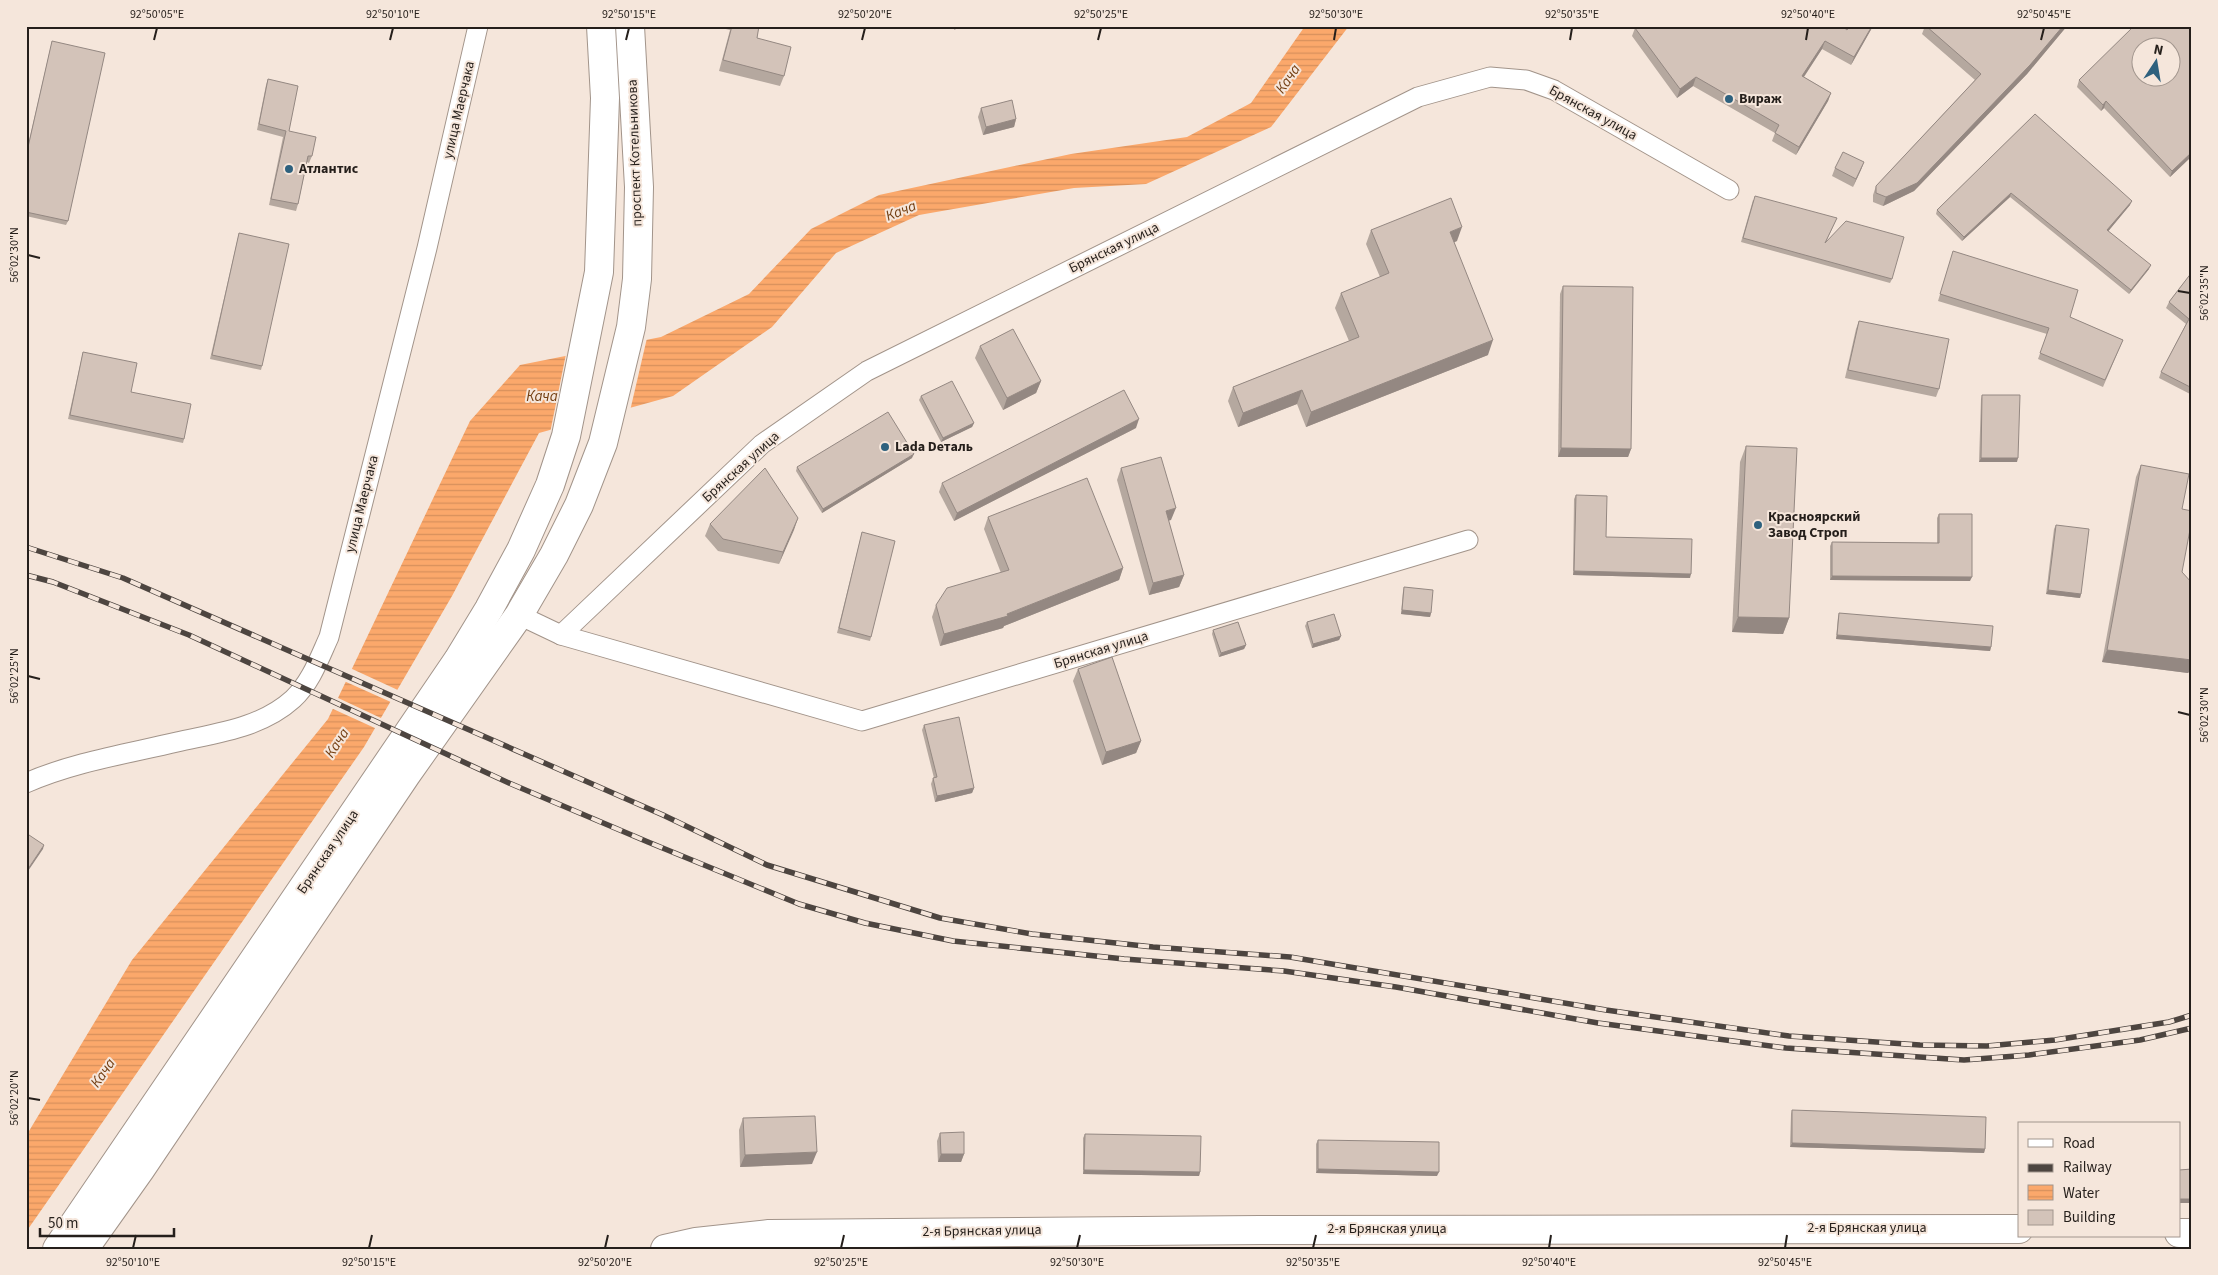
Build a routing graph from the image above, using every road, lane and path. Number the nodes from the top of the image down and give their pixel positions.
1 (478, 26) edge
2 (602, 26) edge
3 (630, 26) edge
4 (1729, 190) dead end
5 (591, 319) joint
6 (631, 326) joint
7 (1468, 540) dead end
8 (519, 615) junction
9 (561, 635) junction
10 (26, 783) edge
11 (2018, 1229) edge
12 (57, 1249) edge
13 (84, 1249) edge
14 (665, 1249) edge

1 - 10 street, улица Маерчака
2 - 5 main road, проспект Котельникова
3 - 6 main road, проспект Котельникова
4 - 9 street, Брянская улица
5 - 12 main road, Брянская улица
6 - 8 main road, Брянская улица
7 - 9 street, Брянская улица
8 - 9 street, Брянская улица
8 - 13 main road, Брянская улица
11 - 14 main road, 2-я Брянская улица

